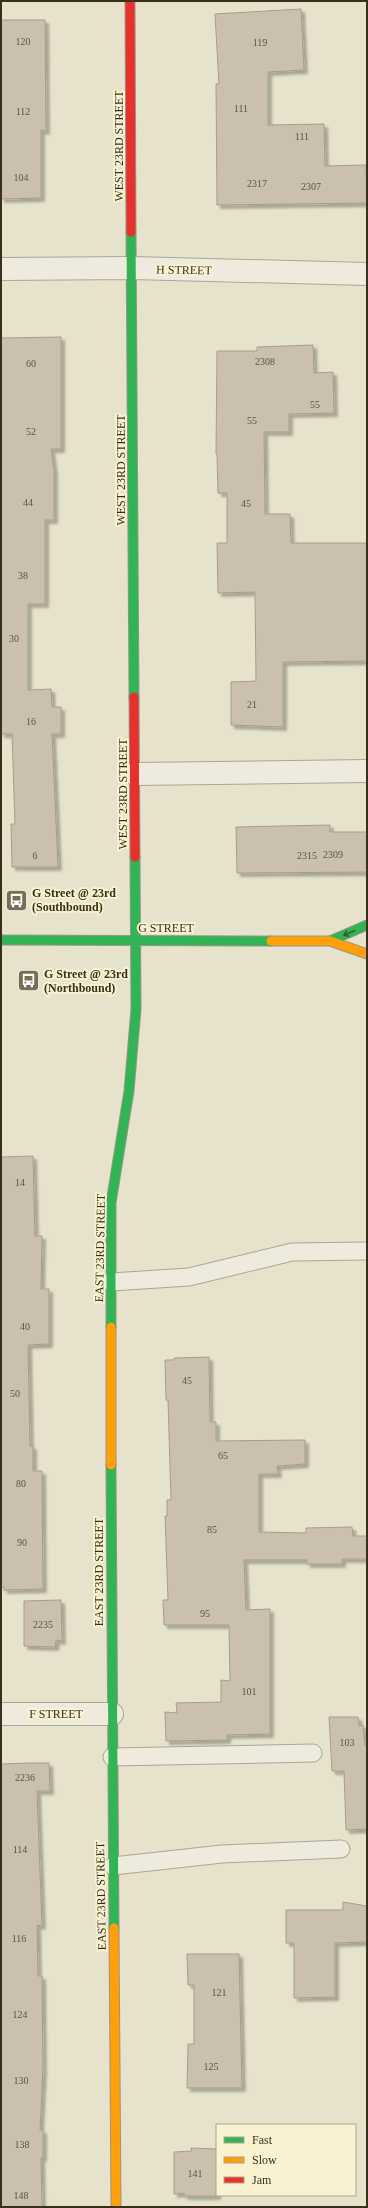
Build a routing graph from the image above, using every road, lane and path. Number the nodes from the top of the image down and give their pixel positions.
1 (130, 1) edge
2 (132, 268) junction
3 (1, 269) edge
4 (367, 274) edge
5 (367, 771) edge
6 (135, 774) junction
7 (367, 925) edge
8 (135, 939) junction
9 (1, 940) edge
10 (330, 941) junction
11 (367, 954) edge
12 (367, 1251) edge
13 (111, 1282) junction
14 (1, 1714) edge
15 (112, 1714) junction
16 (313, 1753) dead end
17 (112, 1757) junction
18 (341, 1849) dead end
19 (113, 1866) junction
20 (116, 2207) edge

1 - 2 street, WEST 23RD STREET
2 - 3 street, H STREET
2 - 4 street, H STREET
2 - 6 street, WEST 23RD STREET
5 - 6 street
6 - 8 street, WEST 23RD STREET
7 -> 10 street, G STREET
8 - 9 street, G STREET
8 - 10 street, G STREET
8 - 13 street, EAST 23RD STREET
10 - 11 street, G STREET
12 - 13 lane
13 - 15 street, EAST 23RD STREET
14 - 15 street, F STREET
15 - 17 street, EAST 23RD STREET
16 - 17 lane
17 - 19 street, EAST 23RD STREET
18 - 19 lane
19 - 20 street, EAST 23RD STREET

